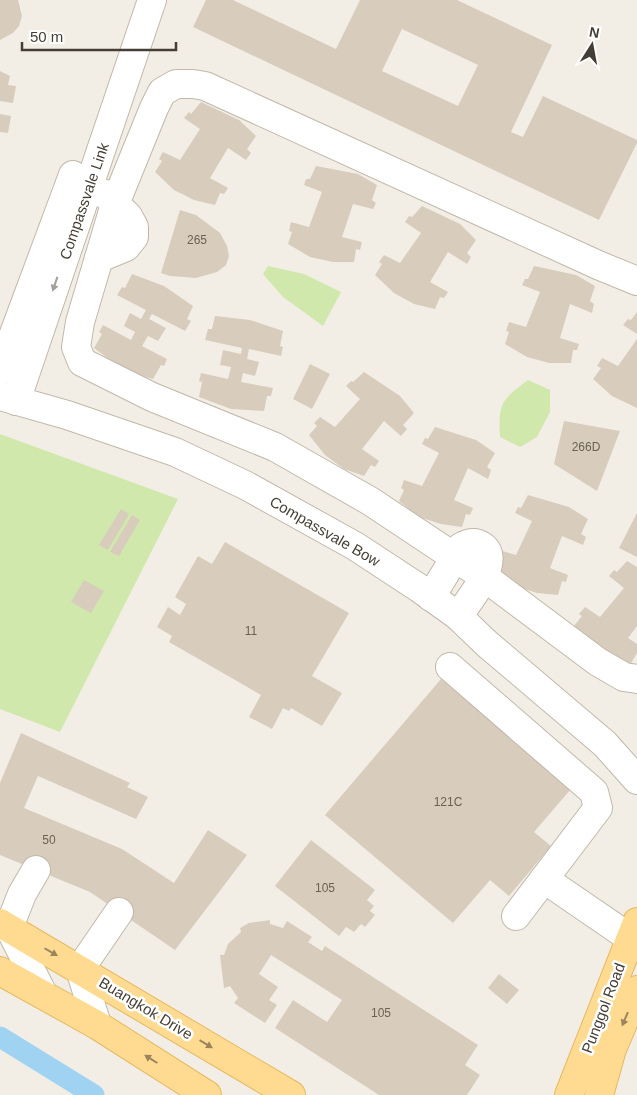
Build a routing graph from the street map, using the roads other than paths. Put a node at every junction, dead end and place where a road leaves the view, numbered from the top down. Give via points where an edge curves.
1 (134, 0) edge
2 (152, 0) edge
3 (79, 187) junction
4 (115, 204) junction
5 (76, 221) junction
6 (637, 281) edge
7 (0, 371) edge
8 (8, 398) edge
9 (454, 557) junction
10 (483, 576) junction
11 (431, 596) junction
12 (458, 616) junction
13 (486, 643) junction
14 (637, 679) edge
15 (605, 744) junction
16 (637, 754) edge
17 (637, 780) edge
18 (36, 870) dead end
19 (544, 879) junction
20 (119, 912) dead end
21 (516, 916) dead end
22 (4, 925) edge
23 (634, 930) edge
24 (80, 969) junction
25 (0, 971) edge
26 (637, 990) edge
27 (43, 994) junction
28 (97, 1025) junction
29 (612, 1049) junction
30 (207, 1095) edge
31 (291, 1095) edge
32 (570, 1095) edge
33 (599, 1095) edge
34 (618, 1095) edge

1 - 3 street, Compassvale Link
2 - 3 street, Compassvale Link
3 - 4 street via 104,194
3 - 5 street, Compassvale Link
4 - 6 street via 162,92 176,84 194,84 214,90
4 - 9 street via 128,216 134,227 134,237 126,247 109,253 80,322 76,347 82,362 152,397 275,447 370,501
5 - 7 street, Compassvale Link
5 -> 8 street, Compassvale Link
8 - 11 street, Compassvale Bow via 67,414 175,452 245,485 355,546
9 - 10 street
9 - 11 street
10 - 12 street
10 - 14 street via 598,662 624,677
11 - 12 street, Compassvale Bow
12 - 13 street, Compassvale Bow
13 - 15 street, Compassvale Bow
13 - 19 street via 455,671 594,792 598,808
15 - 16 street, Compassvale Bow
15 - 17 street, Compassvale Bow
18 - 22 street
19 - 21 street
19 - 23 street
20 - 24 street
22 -> 24 main road, Buangkok Drive
22 - 27 street
23 - 32 main road, Punggol Road
24 - 28 street
24 -> 31 main road, Buangkok Drive
25 - 27 main road
26 -> 29 main road, Punggol Road
27 - 28 main road
30 -> 28 main road
29 - 33 main road, Punggol Road
29 - 34 main road

